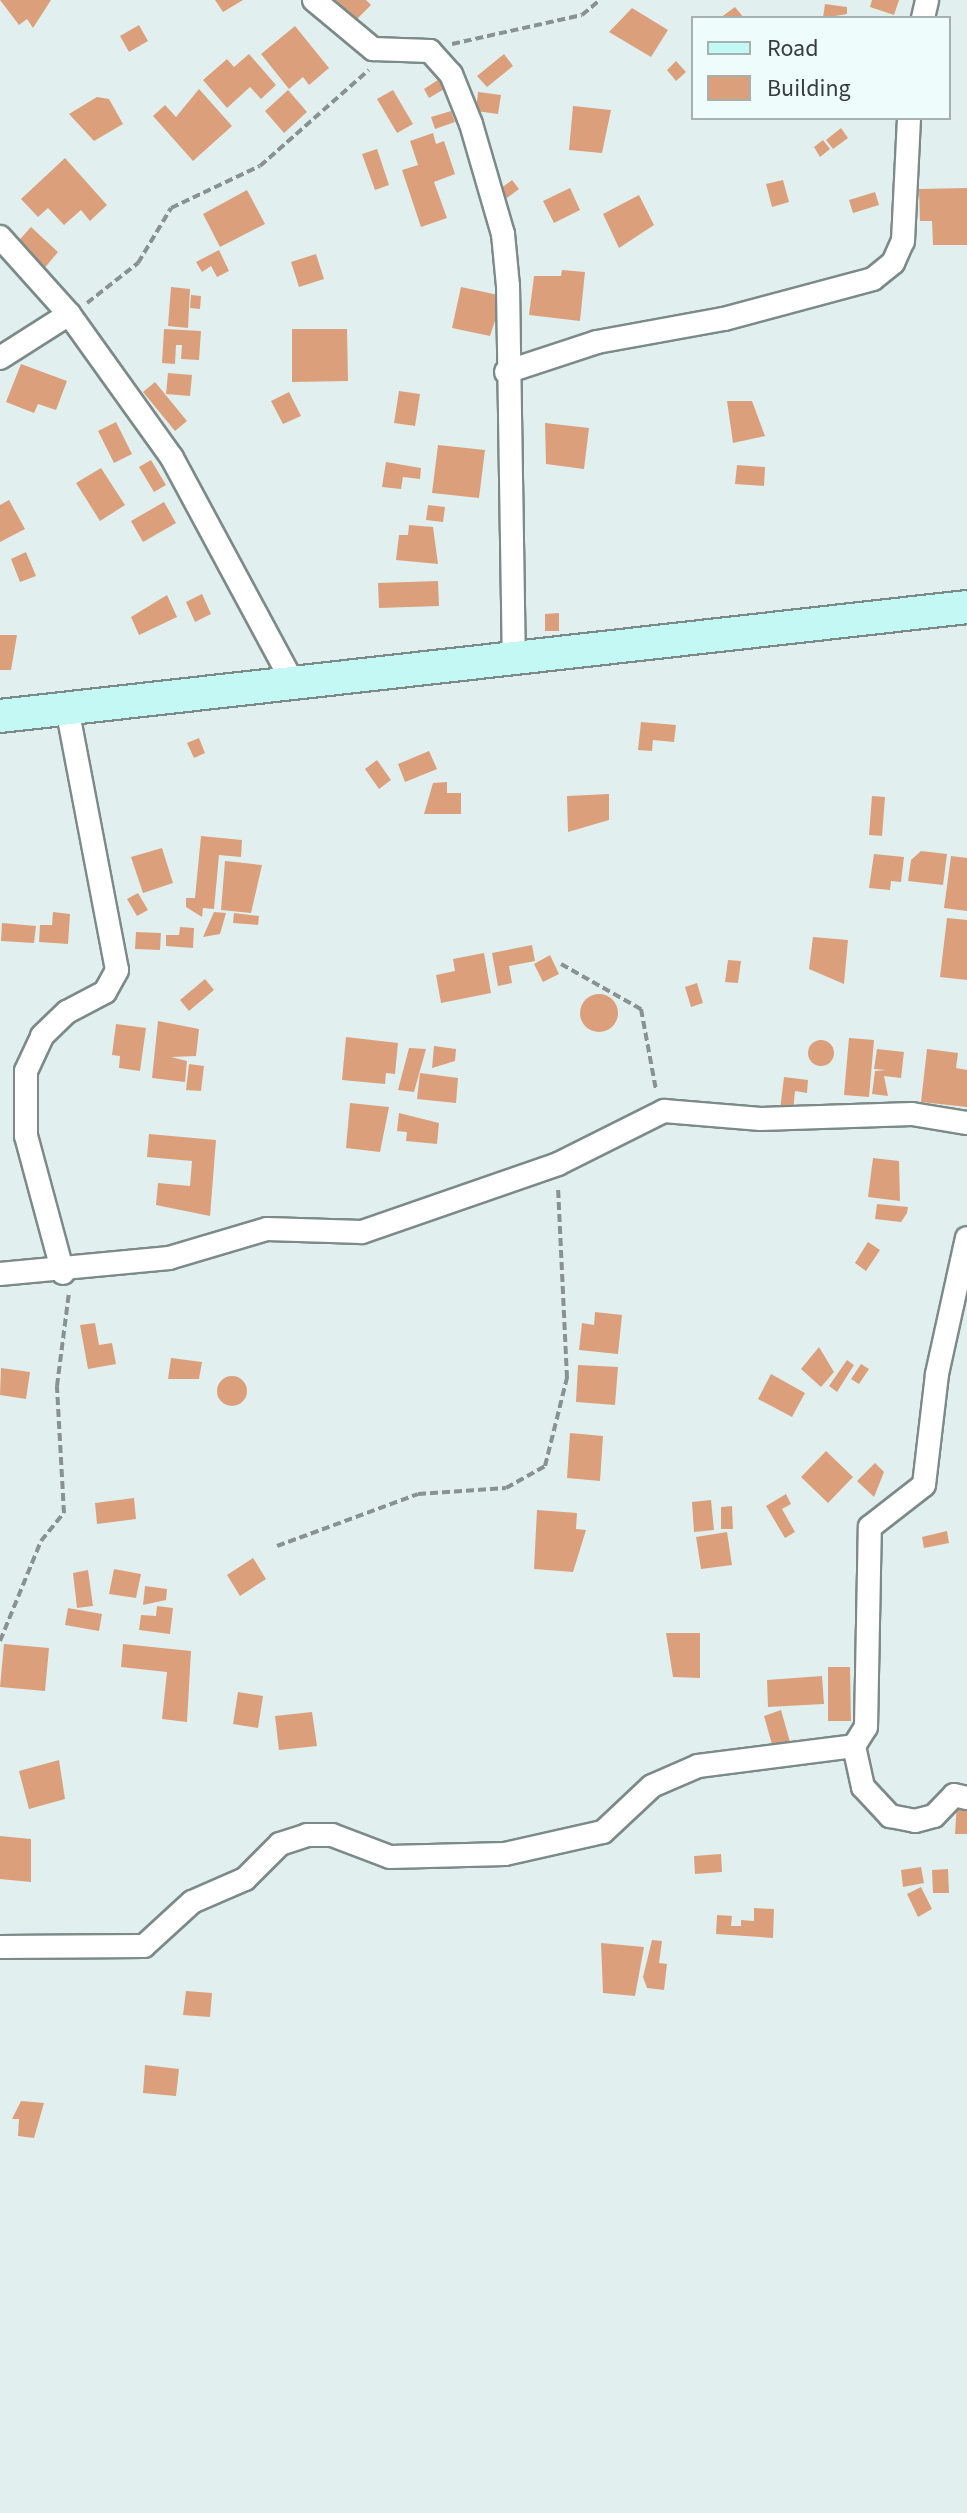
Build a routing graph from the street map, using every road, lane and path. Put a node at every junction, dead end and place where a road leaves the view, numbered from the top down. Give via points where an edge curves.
1 (314, 0) edge
2 (600, 0) edge
3 (388, 50) junction
4 (430, 51) junction
5 (909, 120) edge
6 (0, 237) edge
7 (69, 314) junction
8 (0, 358) edge
9 (506, 372) junction
10 (967, 607) edge
11 (514, 658) junction
12 (295, 686) junction
13 (67, 709) junction
14 (0, 716) edge
15 (561, 964) dead end
16 (664, 1111) junction
17 (967, 1123) edge
18 (558, 1164) junction
19 (967, 1238) edge
20 (71, 1272) junction
21 (0, 1274) edge
22 (277, 1546) dead end
23 (0, 1641) edge
24 (854, 1746) junction
25 (967, 1798) edge
26 (0, 1947) edge

1 - 3 street via 359,40
2 - 4 path via 582,15
3 - 4 street
3 - 7 path via 260,166 171,208 132,270
4 - 9 street via 451,74 471,124 503,234
5 - 9 street via 903,241 893,263 873,279 724,319 597,342
6 - 7 street
7 - 8 street
7 - 12 street via 172,458
9 - 11 street
10 - 11 main road
11 - 12 main road
12 - 13 main road
13 - 14 main road
13 - 20 street via 117,970 105,992 67,1012 42,1036 26,1071 26,1136
15 - 16 path via 641,1009
16 - 17 street via 761,1119 912,1114
16 - 18 street
18 - 20 street via 362,1232 267,1229 169,1258
18 - 22 path via 567,1378 555,1447 545,1466 506,1488 418,1494
19 - 24 street via 937,1374 924,1485 870,1527 866,1727
20 - 21 street
20 - 23 path via 60,1331 64,1513 41,1541
24 - 25 street via 863,1787 890,1816 915,1821 934,1816 954,1795
24 - 26 street via 698,1766 652,1786 603,1832 505,1854 390,1857 332,1835 307,1835 280,1844 245,1879 192,1902 144,1946

